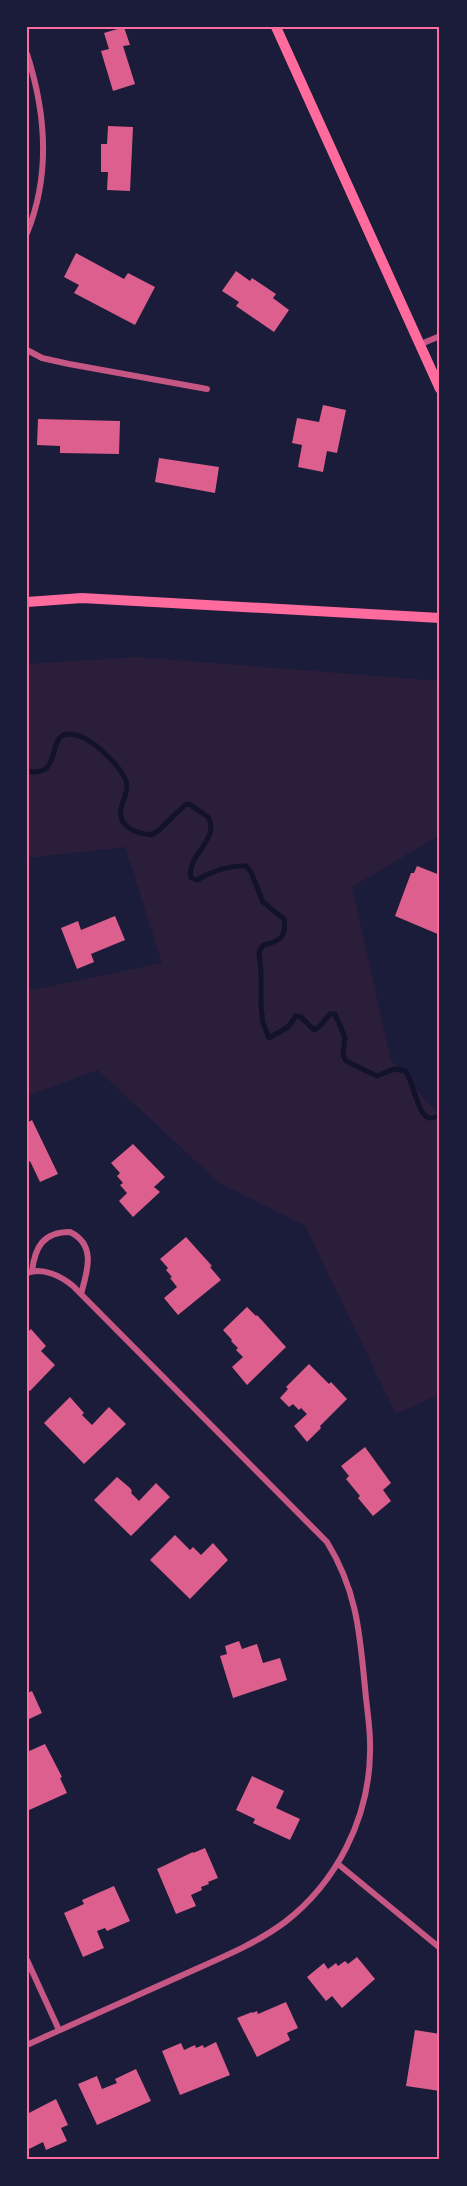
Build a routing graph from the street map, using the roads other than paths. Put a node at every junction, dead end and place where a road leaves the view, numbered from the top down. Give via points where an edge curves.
1 (276, 27) edge
2 (27, 54) edge
3 (27, 233) edge
4 (440, 336) edge
5 (421, 344) junction
6 (27, 350) edge
7 (207, 389) dead end
8 (440, 389) edge
9 (27, 602) edge
10 (440, 618) edge
11 (29, 1272) edge
12 (81, 1294) junction
13 (338, 1864) junction
14 (440, 1948) edge
15 (27, 1960) edge
16 (59, 2030) junction
17 (27, 2045) edge

1 - 5 main road
2 - 3 street via 39,98 44,151 38,201
4 - 5 street
5 - 8 main road
6 - 7 street via 69,364
9 - 10 main road via 82,598
11 - 12 street via 56,1275
11 - 12 street via 39,1246 53,1235 70,1232 88,1252
12 - 13 street via 327,1542 345,1575 358,1618 370,1755 362,1810
13 - 14 street
13 - 16 street via 306,1904 262,1937
15 - 16 street
16 - 17 street

